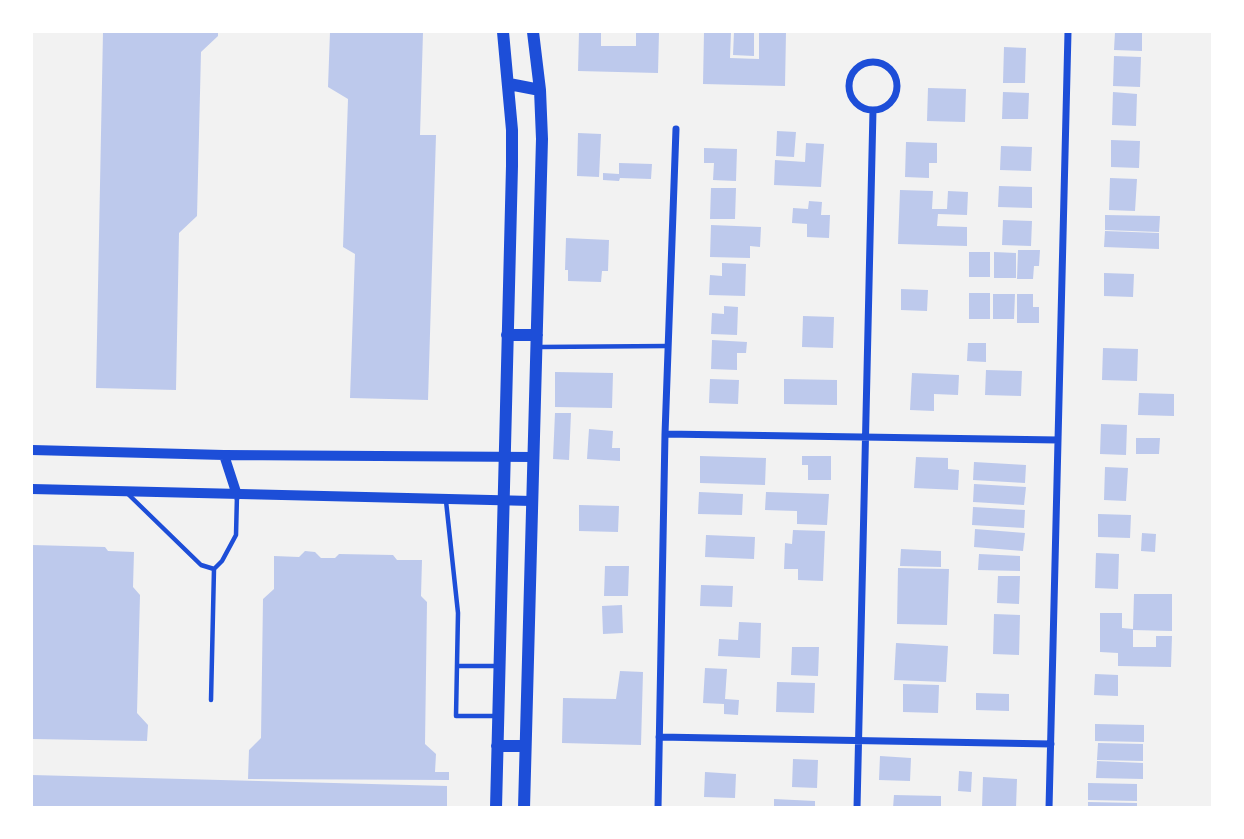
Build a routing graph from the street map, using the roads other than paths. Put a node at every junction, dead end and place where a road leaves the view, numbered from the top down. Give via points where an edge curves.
1 (503, 32) edge
2 (533, 32) edge
3 (1068, 32) edge
4 (509, 85) junction
5 (540, 90) junction
6 (873, 110) junction
7 (676, 129) dead end
8 (507, 335) junction
9 (537, 341) junction
10 (668, 346) junction
11 (665, 434) junction
12 (865, 437) junction
13 (1058, 440) junction
14 (32, 450) edge
15 (224, 455) junction
16 (533, 457) junction
17 (505, 458) junction
18 (32, 489) edge
19 (127, 492) junction
20 (237, 495) junction
21 (446, 500) junction
22 (532, 501) junction
23 (504, 502) junction
24 (214, 569) junction
25 (457, 666) junction
26 (500, 666) junction
27 (211, 700) dead end
28 (498, 716) junction
29 (659, 737) junction
30 (858, 741) junction
31 (1051, 744) junction
32 (498, 747) junction
33 (525, 747) junction
34 (496, 807) edge
35 (524, 807) edge
36 (657, 807) edge
37 (857, 807) edge
38 (1049, 807) edge

1 - 4 main road
2 - 5 main road
3 - 13 street
4 - 5 main road
4 - 8 main road via 512,166
5 - 9 main road
6 - 6 street via 887,105 897,86 887,66 872,62 857,68 849,82 852,98
6 - 12 street
7 - 10 street
8 - 9 main road
8 - 17 main road
9 - 10 lane
9 - 16 main road
10 - 11 street
11 - 12 street
11 - 29 street
12 - 13 street
12 - 30 street
13 - 31 street
14 - 15 street
15 - 17 street
15 - 20 street
16 - 17 street
16 - 22 main road
17 - 23 main road
18 - 19 street
19 - 20 street
19 - 24 lane via 201,565
20 - 21 street
20 - 24 lane via 236,535
21 - 23 street
21 - 25 lane via 458,613
22 - 23 street
22 - 33 main road
23 - 26 main road
24 - 27 lane
25 - 26 lane
25 - 28 lane via 456,716
26 - 28 main road
28 - 32 main road
29 - 30 street
29 - 36 street
30 - 31 street
30 - 37 street
31 - 38 street
32 - 33 main road
32 - 34 main road
33 - 35 main road

